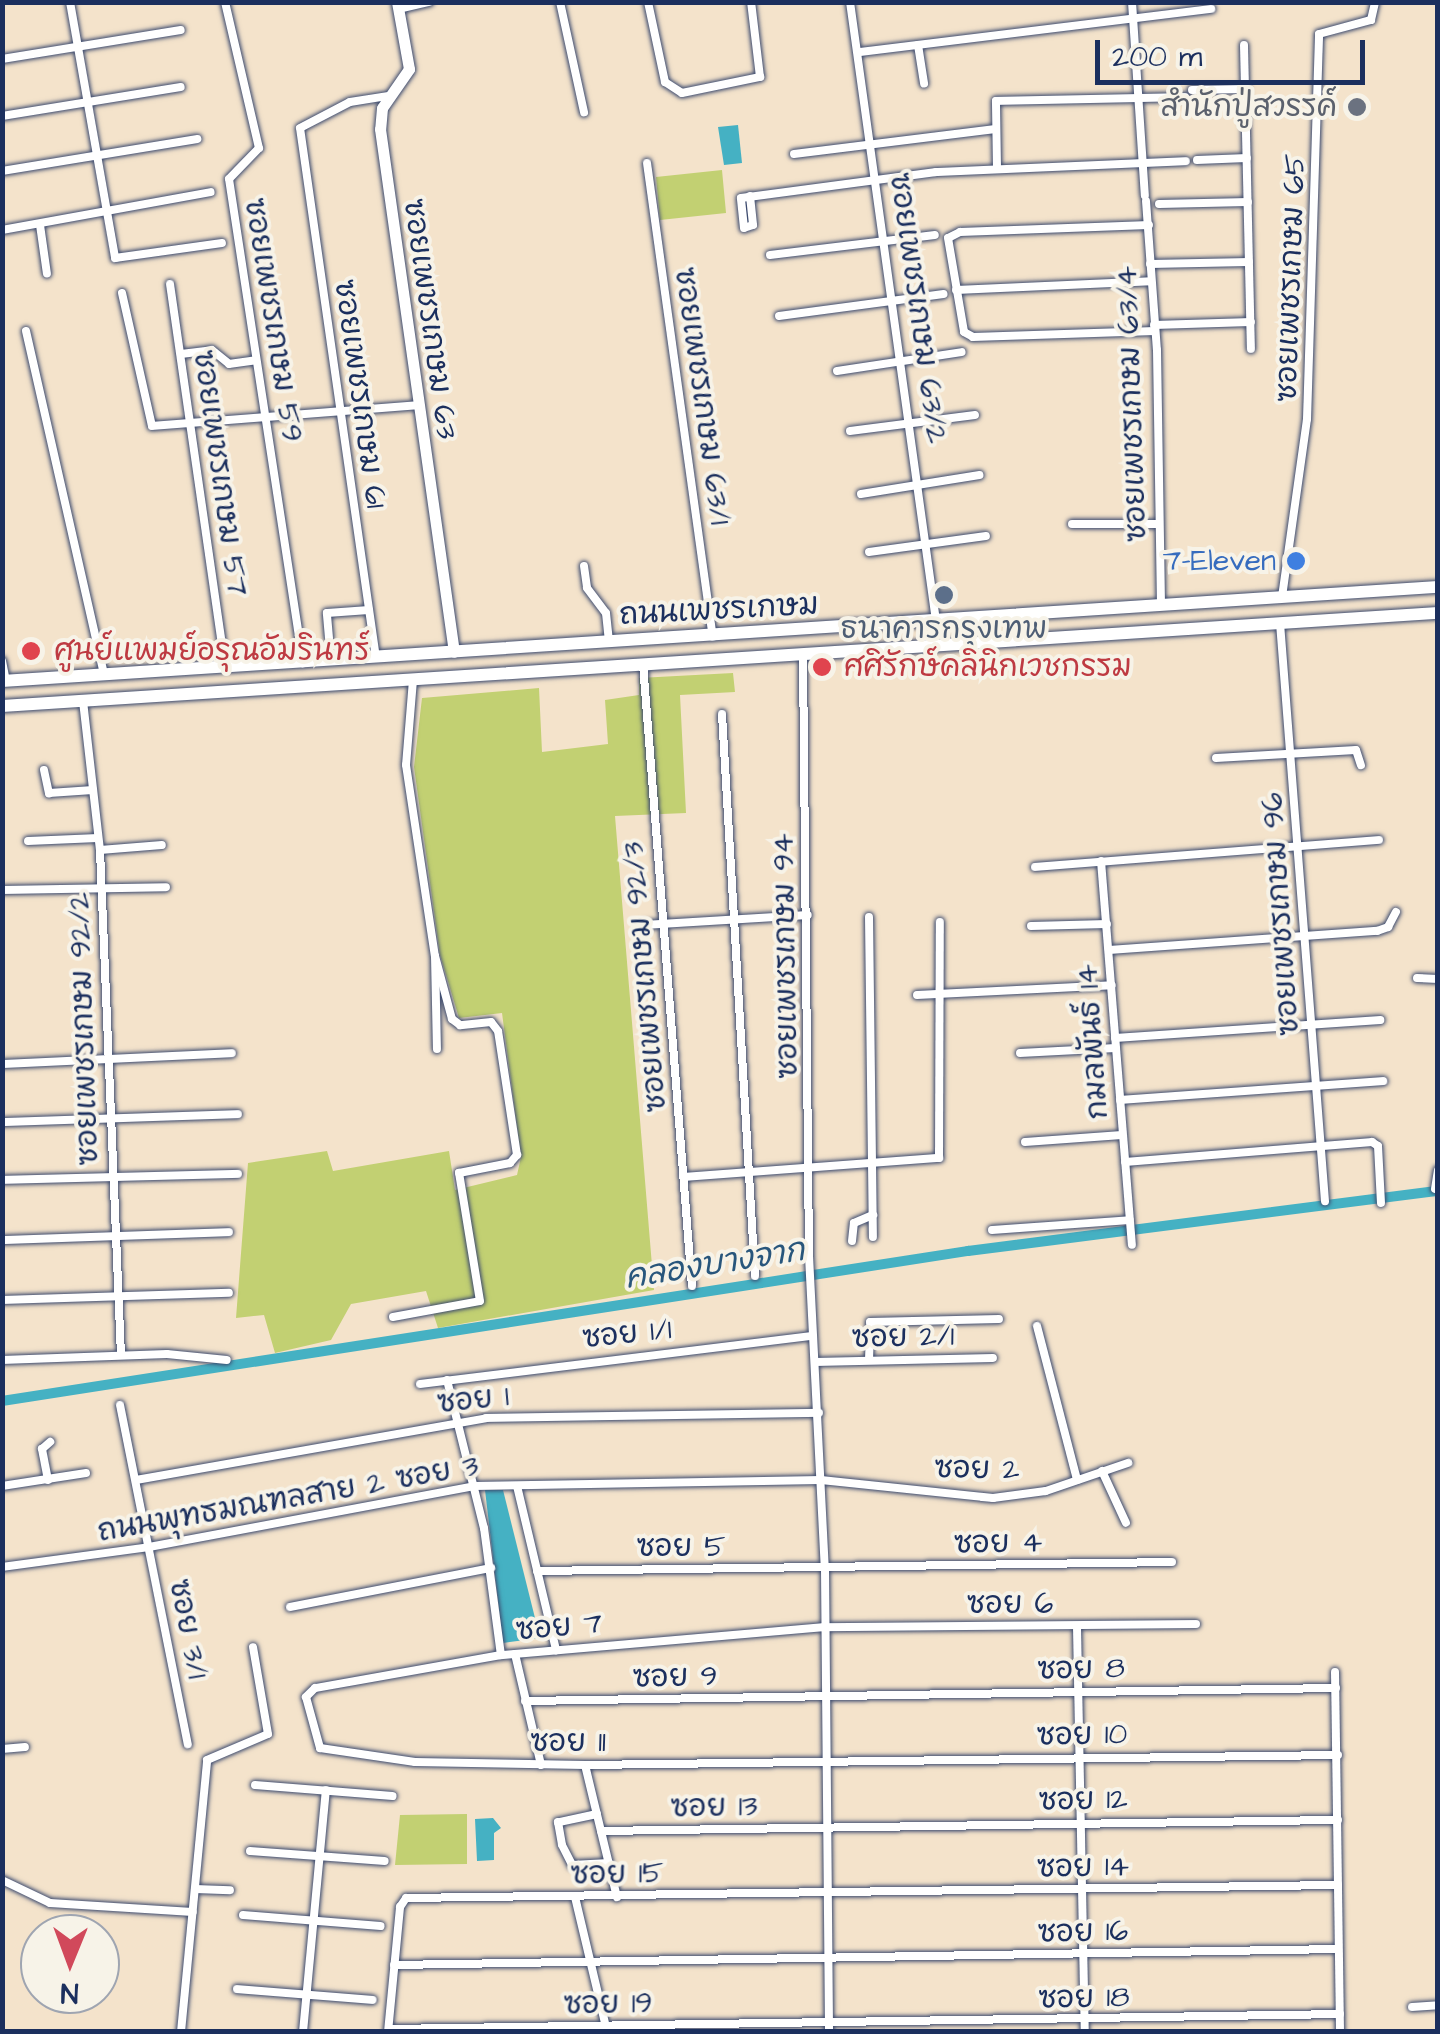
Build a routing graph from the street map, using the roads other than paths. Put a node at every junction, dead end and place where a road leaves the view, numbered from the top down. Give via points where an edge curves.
1 (70, 2) edge
2 (224, 2) edge
3 (429, 2) edge
4 (560, 2) edge
5 (648, 2) edge
6 (751, 2) edge
7 (850, 2) edge
8 (1132, 2) edge
9 (1375, 2) edge
10 (398, 6) edge
11 (1212, 9) dead end
12 (1135, 18) junction
13 (180, 30) dead end
14 (918, 45) junction
15 (1244, 45) dead end
16 (78, 48) junction
17 (860, 52) junction
18 (2, 60) edge
19 (924, 84) dead end
20 (181, 87) dead end
21 (1246, 88) junction
22 (1192, 90) dead end
23 (389, 96) junction
24 (1185, 97) dead end
25 (1140, 98) junction
26 (87, 104) junction
27 (584, 112) dead end
28 (2, 116) edge
29 (995, 129) junction
30 (197, 139) dead end
31 (872, 143) junction
32 (794, 154) dead end
33 (96, 157) junction
34 (1247, 158) junction
35 (1186, 160) dead end
36 (1197, 160) dead end
37 (1143, 162) junction
38 (647, 163) dead end
39 (997, 168) junction
40 (2, 172) edge
41 (878, 177) junction
42 (210, 192) dead end
43 (750, 196) dead end
44 (1248, 202) junction
45 (1159, 204) dead end
46 (107, 215) junction
47 (40, 225) junction
48 (1148, 225) junction
49 (2, 230) edge
50 (935, 235) dead end
51 (886, 240) junction
52 (222, 243) dead end
53 (770, 255) dead end
54 (1249, 262) junction
55 (1150, 264) junction
56 (47, 274) dead end
57 (1151, 281) junction
58 (170, 284) dead end
59 (956, 290) junction
60 (122, 293) dead end
61 (944, 294) dead end
62 (895, 300) junction
63 (779, 316) dead end
64 (1251, 322) junction
65 (1154, 328) junction
66 (26, 331) dead end
67 (1251, 349) dead end
68 (962, 352) dead end
69 (180, 354) junction
70 (256, 360) junction
71 (902, 362) junction
72 (837, 371) dead end
73 (416, 405) junction
74 (341, 411) junction
75 (975, 415) dead end
76 (266, 416) junction
77 (191, 421) junction
78 (912, 423) junction
79 (850, 432) dead end
80 (979, 475) dead end
81 (921, 483) junction
82 (860, 494) dead end
83 (1072, 524) dead end
84 (1159, 524) junction
85 (986, 536) dead end
86 (930, 544) junction
87 (870, 552) dead end
88 (584, 566) dead end
89 (1438, 587) edge
90 (1282, 597) junction
91 (1162, 605) junction
92 (368, 610) junction
93 (1438, 613) edge
94 (936, 621) junction
95 (1280, 623) junction
96 (813, 630) junction
97 (713, 636) junction
98 (329, 638) dead end
99 (608, 641) junction
100 (454, 652) junction
101 (809, 654) junction
102 (376, 658) junction
103 (2, 661) edge
104 (303, 663) junction
105 (643, 664) junction
106 (225, 668) junction
107 (104, 675) junction
108 (413, 680) junction
109 (4, 681) edge
110 (83, 701) junction
111 (2, 706) edge
112 (722, 714) dead end
113 (1292, 753) junction
114 (1216, 758) dead end
115 (1360, 765) dead end
116 (44, 770) dead end
117 (94, 790) junction
118 (98, 838) junction
119 (1379, 840) dead end
120 (28, 841) dead end
121 (162, 845) dead end
122 (1299, 846) junction
123 (100, 850) junction
124 (1101, 861) junction
125 (1035, 866) dead end
126 (166, 887) dead end
127 (2, 890) edge
128 (102, 890) junction
129 (1396, 912) dead end
130 (808, 915) junction
131 (870, 917) dead end
132 (734, 919) junction
133 (940, 922) dead end
134 (662, 924) junction
135 (1107, 924) junction
136 (644, 925) dead end
137 (1031, 926) dead end
138 (1304, 935) junction
139 (1109, 950) junction
140 (435, 956) junction
141 (1417, 978) dead end
142 (1438, 979) edge
143 (1112, 985) junction
144 (917, 995) dead end
145 (940, 995) junction
146 (1380, 1020) dead end
147 (1312, 1025) junction
148 (1116, 1043) junction
149 (437, 1049) dead end
150 (232, 1053) dead end
151 (1020, 1053) dead end
152 (106, 1059) junction
153 (2, 1064) edge
154 (1383, 1082) dead end
155 (1317, 1086) junction
156 (1120, 1100) junction
157 (238, 1114) dead end
158 (109, 1118) junction
159 (2, 1122) edge
160 (1122, 1135) junction
161 (1025, 1142) dead end
162 (1322, 1146) junction
163 (872, 1162) junction
164 (1126, 1162) junction
165 (1438, 1170) edge
166 (812, 1172) junction
167 (752, 1173) junction
168 (238, 1174) dead end
169 (112, 1176) junction
170 (684, 1177) junction
171 (2, 1180) edge
172 (1434, 1189) dead end
173 (1325, 1201) dead end
174 (1381, 1203) dead end
175 (873, 1215) junction
176 (1130, 1220) junction
177 (992, 1230) dead end
178 (229, 1232) dead end
179 (113, 1236) junction
180 (874, 1237) dead end
181 (2, 1240) edge
182 (852, 1242) dead end
183 (1132, 1245) dead end
184 (755, 1276) dead end
185 (692, 1286) dead end
186 (229, 1293) dead end
187 (115, 1295) junction
188 (2, 1300) edge
189 (393, 1317) dead end
190 (999, 1319) dead end
191 (1037, 1326) dead end
192 (812, 1336) junction
193 (121, 1356) junction
194 (993, 1358) dead end
195 (2, 1360) edge
196 (226, 1360) dead end
197 (869, 1360) junction
198 (815, 1362) junction
199 (448, 1380) junction
200 (420, 1384) dead end
201 (120, 1405) dead end
202 (819, 1413) junction
203 (456, 1422) junction
204 (50, 1442) dead end
205 (1128, 1463) dead end
206 (1102, 1472) junction
207 (86, 1474) dead end
208 (48, 1480) junction
209 (136, 1480) junction
210 (821, 1480) junction
211 (1077, 1480) junction
212 (2, 1486) edge
213 (474, 1486) junction
214 (517, 1486) junction
215 (1126, 1523) dead end
216 (149, 1548) junction
217 (1172, 1562) dead end
218 (2, 1567) edge
219 (491, 1568) junction
220 (826, 1569) junction
221 (537, 1571) junction
222 (290, 1606) dead end
223 (1196, 1624) dead end
224 (824, 1627) junction
225 (1077, 1627) junction
226 (253, 1647) dead end
227 (556, 1650) junction
228 (515, 1654) junction
229 (500, 1655) junction
230 (1335, 1672) dead end
231 (1336, 1688) junction
232 (1078, 1692) junction
233 (826, 1698) junction
234 (526, 1701) junction
235 (315, 1741) joint
236 (188, 1744) dead end
237 (25, 1747) dead end
238 (2, 1749) edge
239 (1338, 1755) junction
240 (1081, 1758) junction
241 (826, 1762) junction
242 (585, 1765) junction
243 (542, 1766) junction
244 (254, 1785) dead end
245 (326, 1790) junction
246 (393, 1796) dead end
247 (597, 1814) junction
248 (1338, 1820) junction
249 (1083, 1822) junction
250 (828, 1828) junction
251 (601, 1831) junction
252 (250, 1851) dead end
253 (320, 1857) junction
254 (385, 1861) dead end
255 (609, 1863) junction
256 (2, 1880) edge
257 (1338, 1885) junction
258 (195, 1889) junction
259 (230, 1890) dead end
260 (1082, 1890) junction
261 (829, 1895) junction
262 (617, 1896) junction
263 (576, 1898) junction
264 (193, 1912) junction
265 (243, 1915) dead end
266 (315, 1920) junction
267 (382, 1926) dead end
268 (1338, 1949) junction
269 (1084, 1955) junction
270 (828, 1958) junction
271 (590, 1962) junction
272 (394, 1965) junction
273 (237, 1990) dead end
274 (307, 1996) junction
275 (373, 2000) dead end
276 (1438, 2006) edge
277 (1412, 2007) dead end
278 (1340, 2014) junction
279 (1085, 2026) edge
280 (606, 2027) junction
281 (829, 2028) edge
282 (649, 2029) edge
283 (388, 2030) edge
284 (181, 2032) edge
285 (303, 2032) edge
286 (1340, 2032) edge

1 - 16 street
2 - 70 street, ซอยเพชรเกษม 59 via 259,148 229,179
3 - 10 street
4 - 27 street
5 - 6 street via 664,82 682,92 760,77
7 - 17 street, ซอยเพชรเกษม 63/2
8 - 12 street, ซอยเพชรเกษม 63/4
9 - 90 street, ซอยเพชรเกษม 65 via 1371,20 1319,34 1307,419
10 - 23 street, ซอยเพชรเกษม 63 via 409,69
11 - 12 street
12 - 14 street
12 - 25 street, ซอยเพชรเกษม 63/4
13 - 16 street
14 - 17 street
14 - 19 street
15 - 21 street
16 - 18 street
16 - 26 street
17 - 31 street, ซอยเพชรเกษม 63/2
20 - 26 street
21 - 22 street
21 - 34 street
23 - 73 street, ซอยเพชรเกษม 63 via 380,128
23 - 74 street, ซอยเพชรเกษม 61 via 368,96 304,122
24 - 25 street
25 - 29 street via 996,101
25 - 37 street, ซอยเพชรเกษม 63/4
26 - 28 street
26 - 33 street
29 - 31 street
29 - 39 street
30 - 33 street
31 - 32 street
31 - 41 street, ซอยเพชรเกษม 63/2
33 - 40 street
33 - 46 street
34 - 36 street
34 - 44 street
35 - 37 street
37 - 39 street
37 - 48 street, ซอยเพชรเกษม 63/4
38 - 97 street, ซอยเพชรเกษม 63/1
39 - 41 street
41 - 43 street
41 - 51 street, ซอยเพชรเกษม 63/2
42 - 46 street
44 - 45 street
44 - 54 street
46 - 47 street
46 - 52 street via 117,260
47 - 49 street
47 - 56 street
48 - 55 street, ซอยเพชรเกษม 63/4
48 - 59 street via 955,233 948,238
50 - 51 street
51 - 53 street
51 - 62 street, ซอยเพชรเกษม 63/2
54 - 55 street
54 - 64 street
55 - 57 street, ซอยเพชรเกษม 63/4
57 - 59 street
57 - 65 street, ซอยเพชรเกษม 63/4
58 - 69 street, ซอยเพชรเกษม 57
59 - 65 street via 964,332 973,336
60 - 77 street via 152,426
61 - 62 street
62 - 63 street
62 - 71 street, ซอยเพชรเกษม 63/2
64 - 65 street
64 - 67 street
65 - 84 street, ซอยเพชรเกษม 63/4
66 - 107 street
68 - 71 street
69 - 70 street via 212,350 228,364
69 - 77 street, ซอยเพชรเกษม 57
70 - 76 street, ซอยเพชรเกษม 59
71 - 72 street
71 - 78 street, ซอยเพชรเกษม 63/2
73 - 74 street
73 - 100 street, ซอยเพชรเกษม 63
74 - 76 street
74 - 92 street, ซอยเพชรเกษม 61
75 - 78 street
76 - 77 street
76 - 104 street, ซอยเพชรเกษม 59
77 - 106 street, ซอยเพชรเกษม 57
78 - 79 street
78 - 81 street, ซอยเพชรเกษม 63/2
80 - 81 street
81 - 82 street
81 - 86 street, ซอยเพชรเกษม 63/2
83 - 84 street
84 - 91 street, ซอยเพชรเกษม 63/4
85 - 86 street
86 - 87 street
86 - 94 street, ซอยเพชรเกษม 63/2
88 - 99 street via 587,588 606,613
89 - 90 main road, ถนนเพชรเกษม
90 - 91 main road, ถนนเพชรเกษม
91 - 94 main road, ถนนเพชรเกษม
92 - 98 street via 327,612
92 - 102 street, ซอยเพชรเกษม 61
93 - 95 main road, ถนนเพชรเกษม
94 - 96 main road, ถนนเพชรเกษม
95 - 101 main road, ถนนเพชรเกษม
95 - 113 street, ซอยเพชรเกษม 96
96 - 97 main road, ถนนเพชรเกษม
96 - 101 main road
97 - 99 main road, ถนนเพชรเกษม
99 - 100 main road, ถนนเพชรเกษม
100 - 102 main road, ถนนเพชรเกษม
101 - 105 main road, ถนนเพชรเกษม
101 - 130 street, ซอยเพชรเกษม 94
102 - 104 main road, ถนนเพชรเกษม
103 - 109 street
104 - 106 main road, ถนนเพชรเกษม
105 - 108 main road, ถนนเพชรเกษม
105 - 134 street, ซอยเพชรเกษม 92/3
106 - 107 main road, ถนนเพชรเกษม
107 - 109 main road, ถนนเพชรเกษม
108 - 110 main road, ถนนเพชรเกษม
108 - 140 street via 406,765
110 - 111 main road, ถนนเพชรเกษม
110 - 117 street, ซอยเพชรเกษม 92/2
112 - 132 street
113 - 114 street
113 - 115 street via 1356,750
113 - 122 street, ซอยเพชรเกษม 96
116 - 117 street via 48,793
117 - 118 street, ซอยเพชรเกษม 92/2
118 - 120 street
118 - 123 street, ซอยเพชรเกษม 92/2
119 - 122 street
121 - 123 street
122 - 124 street
122 - 138 street, ซอยเพชรเกษม 96
123 - 128 street, ซอยเพชรเกษม 92/2
124 - 125 street
124 - 135 street, กมลพันธ์ 14
126 - 128 street
127 - 128 street
128 - 152 street, ซอยเพชรเกษม 92/2
129 - 138 street via 1382,930
130 - 132 street
130 - 166 street, ซอยเพชรเกษม 94
131 - 163 street
132 - 134 street
132 - 167 street
133 - 145 street
134 - 136 street
134 - 170 street, ซอยเพชรเกษม 92/3
135 - 137 street
135 - 139 street, กมลพันธ์ 14
138 - 139 street
138 - 147 street, ซอยเพชรเกษม 96
139 - 143 street, กมลพันธ์ 14
140 - 149 street
140 - 189 street via 452,1019 460,1025 491,1022 498,1031 517,1155 510,1164 459,1172 480,1301
141 - 142 street
143 - 145 street
143 - 148 street, กมลพันธ์ 14
144 - 145 street
145 - 163 street via 939,1158
146 - 147 street
147 - 148 street
147 - 155 street, ซอยเพชรเกษม 96
148 - 151 street
148 - 156 street, กมลพันธ์ 14
150 - 152 street
152 - 153 street
152 - 158 street, ซอยเพชรเกษม 92/2
154 - 155 street
155 - 156 street
155 - 162 street, ซอยเพชรเกษม 96
156 - 160 street, กมลพันธ์ 14
157 - 158 street
158 - 159 street
158 - 169 street, ซอยเพชรเกษม 92/2
160 - 161 street
160 - 164 street, กมลพันธ์ 14
162 - 164 street
162 - 173 street, ซอยเพชรเกษม 96
162 - 174 street via 1376,1144
163 - 166 street
163 - 175 street
164 - 176 street, กมลพันธ์ 14
165 - 172 street
166 - 167 street
166 - 192 street, ซอยเพชรเกษม 94
167 - 170 street
167 - 184 street
168 - 169 street
169 - 171 street
169 - 179 street, ซอยเพชรเกษม 92/2
170 - 185 street, ซอยเพชรเกษม 92/3
175 - 180 street
175 - 182 street via 854,1223
176 - 177 street
176 - 183 street, กมลพันธ์ 14
178 - 179 street
179 - 181 street
179 - 187 street, ซอยเพชรเกษม 92/2
186 - 187 street
187 - 188 street
187 - 193 street, ซอยเพชรเกษม 92/2
190 - 197 street via 870,1322
191 - 211 street
192 - 198 street, ซอยเพชรเกษม 94
192 - 199 street, ซอย 1/1
193 - 195 street
193 - 196 street
194 - 197 street, ซอย 2/1
197 - 198 street, ซอย 2/1
198 - 202 street, ซอยเพชรเกษม 94
199 - 200 street, ซอย 1/1
199 - 203 street
201 - 209 street, ซอย 3/1
202 - 203 street, ซอย 1
202 - 210 street, ซอยเพชรเกษม 94
203 - 209 street, ซอย 1
203 - 213 street
204 - 208 street via 42,1449
205 - 206 street, ซอย 2
206 - 211 street, ซอย 2
206 - 215 street
207 - 208 street
208 - 212 street
209 - 216 street, ซอย 3/1
210 - 211 street, ซอย 2 via 993,1498
210 - 214 street, ถนนพุทธมณฑลสาย 2 ซอย 3
210 - 220 street, ซอยเพชรเกษม 94
213 - 214 street, ถนนพุทธมณฑลสาย 2 ซอย 3
213 - 216 street, ถนนพุทธมณฑลสาย 2 ซอย 3
213 - 219 street
214 - 221 street
216 - 218 street, ถนนพุทธมณฑลสาย 2 ซอย 3
216 - 236 street, ซอย 3/1
217 - 220 street, ซอย 4
219 - 222 street
219 - 229 street
220 - 221 street, ซอย 5
220 - 224 street, ซอยเพชรเกษม 94
221 - 227 street
223 - 225 street, ซอย 6
224 - 225 street, ซอย 6
224 - 227 street, ซอย 7
224 - 233 street, ซอยเพชรเกษม 94
225 - 232 street
226 - 258 street via 268,1734 207,1760
227 - 228 street, ซอย 7
228 - 229 street, ซอย 7
228 - 234 street
229 - 235 street, ซอย 7 via 315,1688 306,1697
230 - 231 street
231 - 232 street, ซอย 8
231 - 239 street
232 - 233 street, ซอย 8
232 - 240 street
233 - 234 street, ซอย 9
233 - 241 street, ซอยเพชรเกษม 94
234 - 243 street
235 - 243 street, ซอย 11 via 324,1749 398,1760
237 - 238 street
239 - 240 street, ซอย 10
239 - 248 street
240 - 241 street, ซอย 10
240 - 249 street
241 - 242 street, ซอย 11
241 - 250 street, ซอยเพชรเกษม 94
242 - 243 street, ซอย 11
242 - 247 street
244 - 245 street
245 - 246 street
245 - 253 street
247 - 251 street
247 - 255 street via 558,1822 562,1845 572,1865
248 - 249 street, ซอย 12
248 - 257 street
249 - 250 street, ซอย 12
249 - 260 street
250 - 251 street, ซอย 13
250 - 261 street, ซอยเพชรเกษม 94
251 - 255 street
252 - 253 street
253 - 254 street
253 - 266 street
255 - 262 street
256 - 264 street via 50,1903
257 - 260 street, ซอย 14
257 - 268 street
258 - 259 street
258 - 264 street
260 - 261 street, ซอย 14
260 - 269 street
261 - 262 street, ซอย 15
261 - 270 street, ซอยเพชรเกษม 94
262 - 263 street, ซอย 15
263 - 271 street
263 - 272 street, ซอย 15 via 406,1898
264 - 284 street
265 - 266 street
266 - 267 street
266 - 274 street
268 - 269 street, ซอย 16
268 - 278 street
269 - 270 street, ซอย 16
269 - 279 street
270 - 271 street, ซอย 16
270 - 281 street, ซอยเพชรเกษม 94
271 - 272 street, ซอย 16
271 - 280 street
272 - 283 street
273 - 274 street
274 - 275 street
274 - 285 street
276 - 277 street
278 - 279 street, ซอย 18
278 - 286 street
279 - 281 street, ซอย 18
280 - 282 street, ซอย 19
280 - 283 street, ซอย 19
281 - 282 street, ซอย 19

